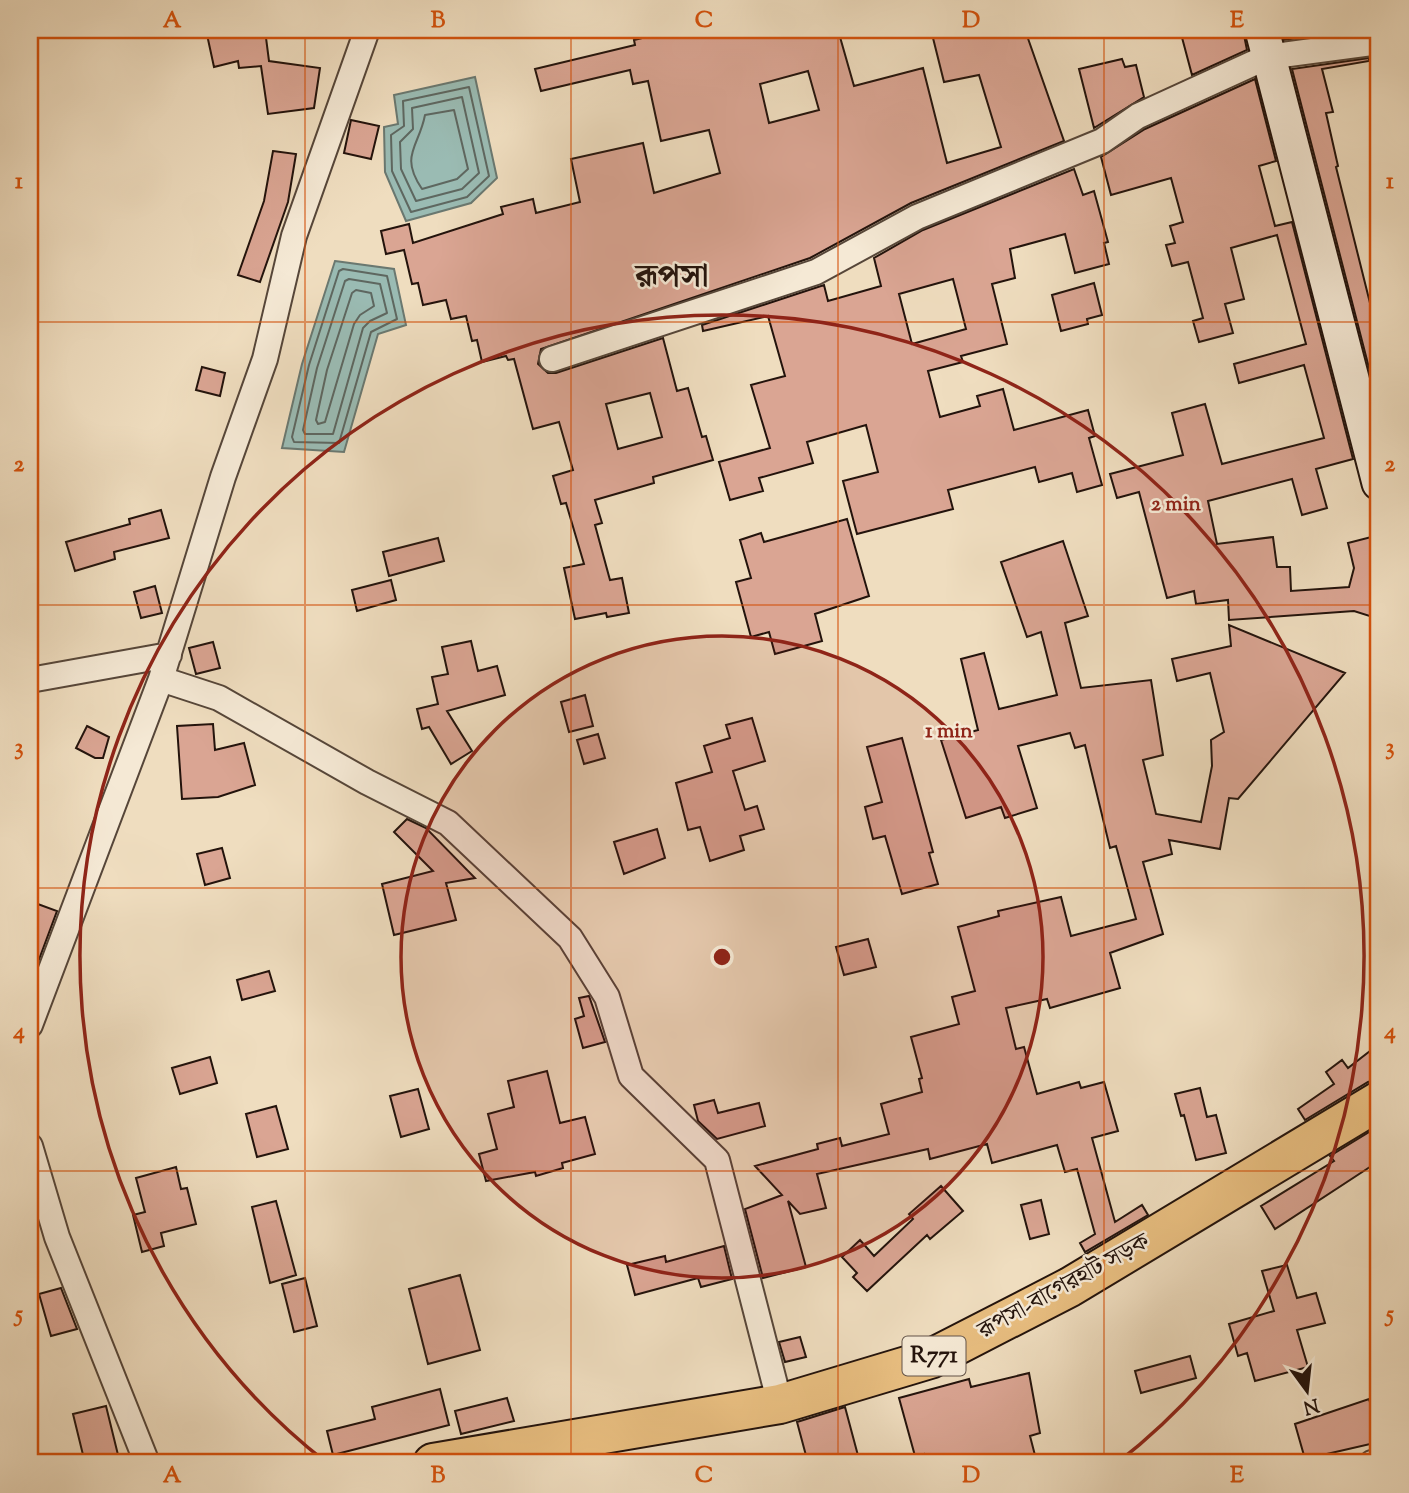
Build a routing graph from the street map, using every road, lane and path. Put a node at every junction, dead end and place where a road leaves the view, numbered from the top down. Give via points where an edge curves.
1 (367, 30) edge
2 (1379, 42) edge
3 (1265, 43) edge
4 (552, 359) dead end
5 (1379, 483) edge
6 (169, 655) junction
7 (30, 680) edge
8 (161, 680) junction
9 (30, 1025) edge
10 (1379, 1101) edge
11 (30, 1146) edge
12 (780, 1404) junction
13 (1379, 1461) edge
14 (147, 1463) edge
15 (433, 1463) edge
16 (1372, 1463) edge

1 - 6 street via 294,236 265,359 223,477
2 - 3 street
3 - 4 street via 1102,141 917,217 816,272
3 - 5 main road
6 - 7 street
6 - 8 street
8 - 9 street
8 - 12 street via 219,698 448,823 570,938 607,997 631,1076 717,1160
10 - 12 main road, রূপসা-বাগেরহাট সড়ক / R771 via 1070,1287 930,1359
11 - 14 street via 57,1237
12 - 15 main road, রূপসা-বাগেরহাট সড়ক / R771
13 - 16 street

